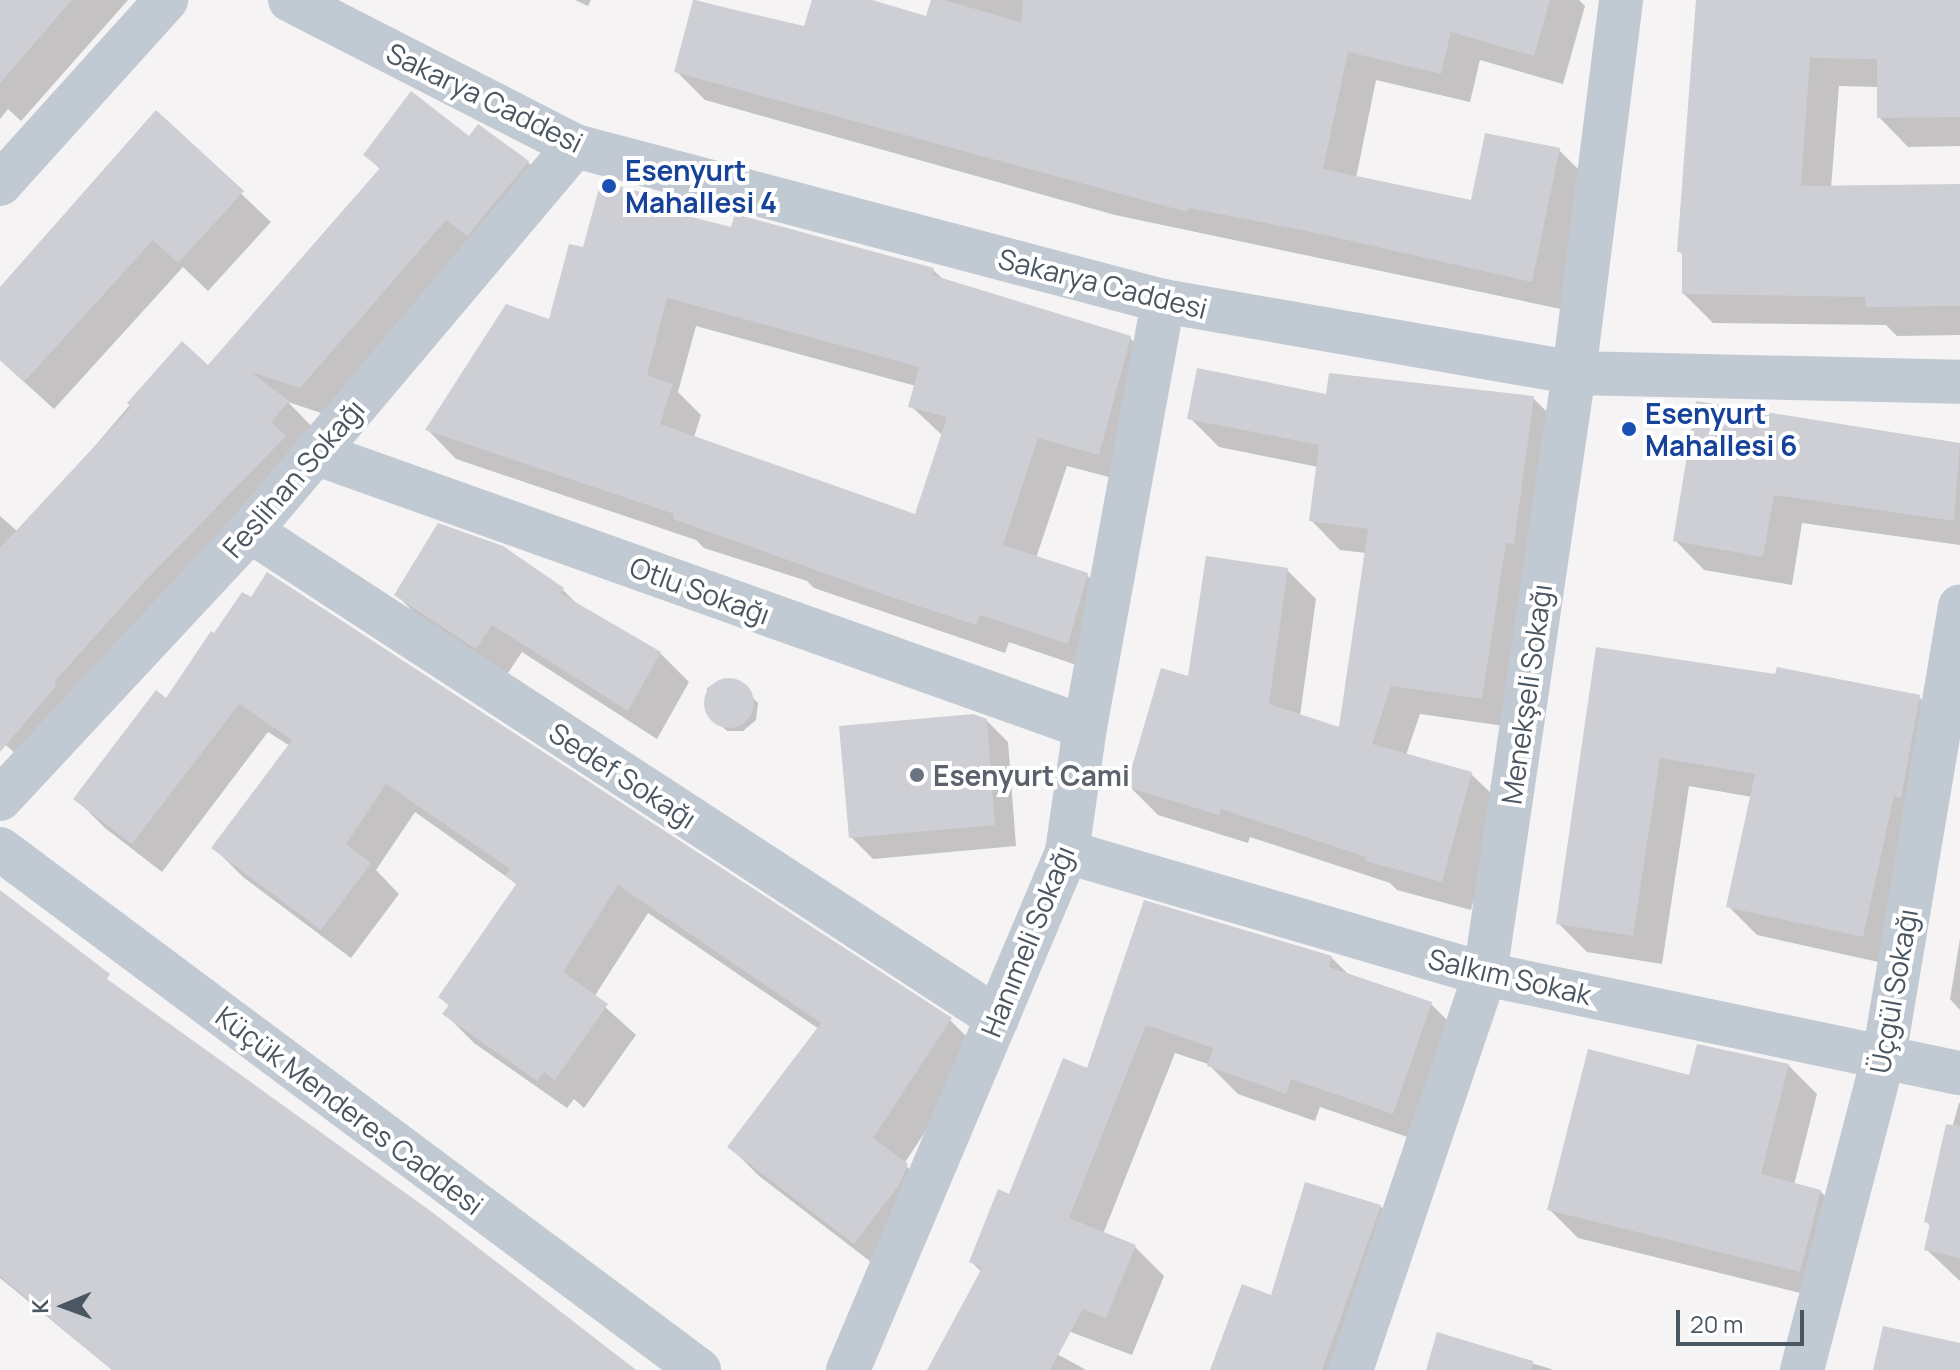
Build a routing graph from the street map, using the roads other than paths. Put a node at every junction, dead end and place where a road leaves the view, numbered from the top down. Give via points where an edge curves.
1 (166, 0) edge
2 (290, 0) edge
3 (1621, 0) edge
4 (575, 146) junction
5 (0, 184) edge
6 (1163, 301) junction
7 (1574, 373) junction
8 (1960, 382) edge
9 (315, 453) junction
10 (250, 531) junction
11 (1960, 606) edge
12 (1085, 727) junction
13 (0, 799) edge
14 (0, 849) edge
15 (1067, 852) junction
16 (1485, 974) junction
17 (997, 1018) junction
18 (1884, 1056) junction
19 (1960, 1073) edge
20 (699, 1370) edge
21 (848, 1370) edge
22 (1351, 1370) edge
23 (1802, 1370) edge

1 - 5 street
2 - 4 street, Sakarya Caddesi
3 - 7 street, Menekşeli Sokağı
4 - 6 street, Sakarya Caddesi
4 - 9 street, Feslihan Sokağı
6 - 7 street, Sakarya Caddesi
6 - 12 street, Hanımeli Sokağı
7 - 8 street, Sakarya Caddesi
7 - 16 street, Menekşeli Sokağı
9 - 10 street, Feslihan Sokağı
9 - 12 street, Otlu Sokağı
10 - 13 street, Feslihan Sokağı
10 - 17 street, Sedef Sokağı
11 - 18 street, Üçgül Sokağı
12 - 15 street, Hanımeli Sokağı
14 - 20 street, Küçük Menderes Caddesi
15 - 16 street, Salkım Sokak
15 - 17 street, Hanımeli Sokağı
16 - 18 street, Salkım Sokak
16 - 22 street, Menekşeli Sokağı
17 - 21 street, Hanımeli Sokağı
18 - 19 street, Salkım Sokak
18 - 23 street, Üçgül Sokağı

